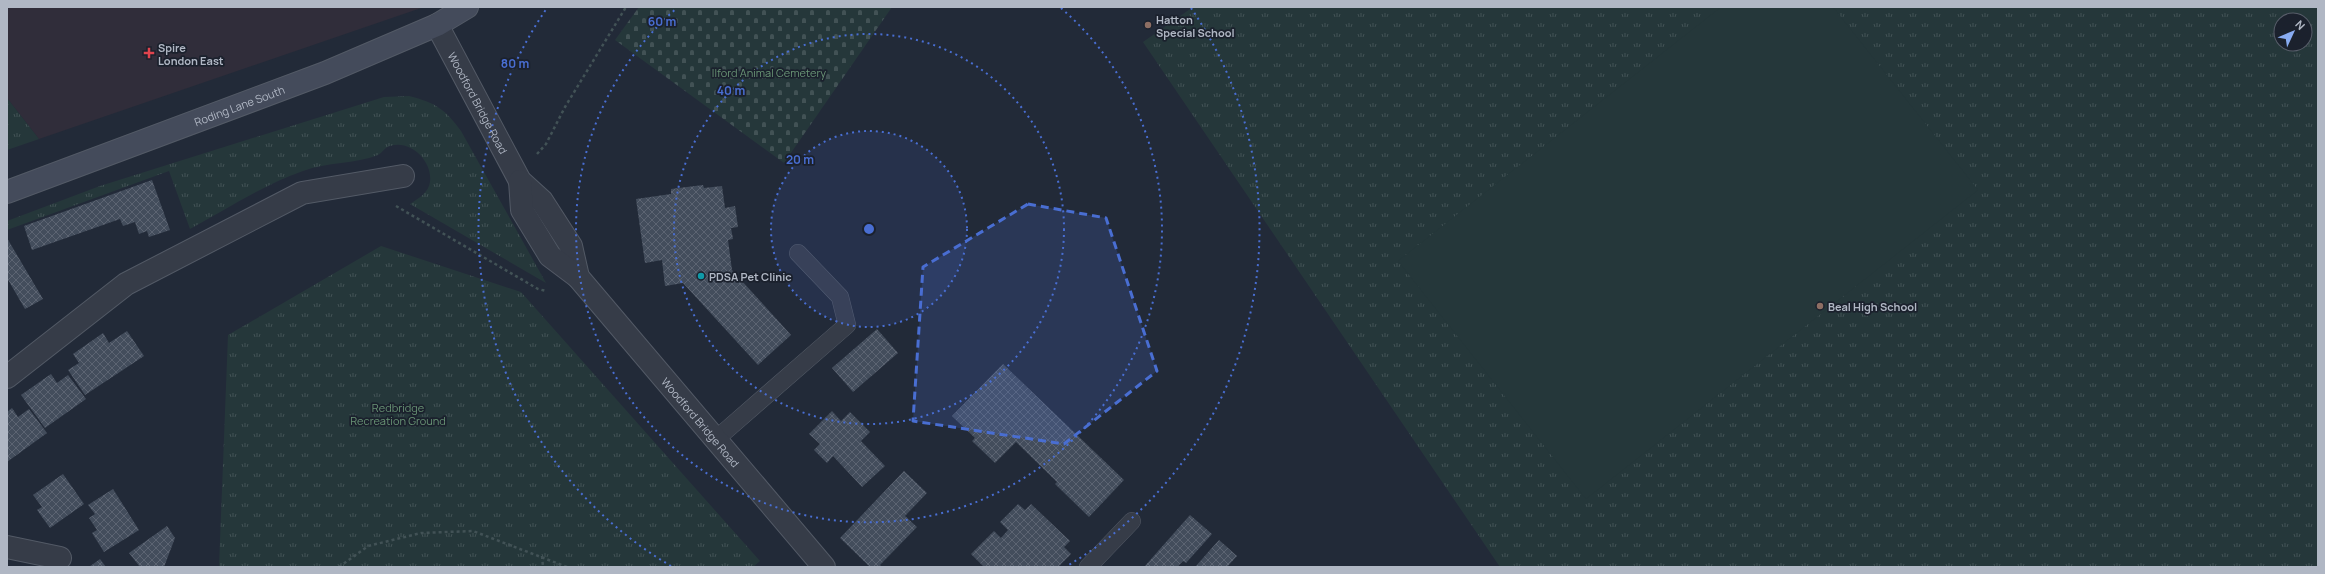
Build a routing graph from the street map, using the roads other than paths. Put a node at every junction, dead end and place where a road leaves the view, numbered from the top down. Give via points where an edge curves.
1 (467, 7) edge
2 (437, 25) junction
3 (403, 176) dead end
4 (517, 176) junction
5 (7, 192) edge
6 (522, 210) junction
7 (571, 246) junction
8 (798, 253) dead end
9 (578, 277) junction
10 (7, 377) edge
11 (715, 440) junction
12 (1132, 521) dead end
13 (7, 547) edge
14 (60, 558) dead end
15 (819, 565) edge
16 (1088, 567) edge

1 - 2 street, Roding Lane South
2 - 4 street, Woodford Bridge Road
2 - 5 street, Roding Lane South via 325,74
3 - 10 street via 302,193 126,284
4 - 6 street, Woodford Bridge Road
4 - 7 street, Woodford Bridge Road via 542,201
6 - 7 lane
6 - 9 street, Woodford Bridge Road via 550,256
7 - 9 street, Woodford Bridge Road
8 - 11 lane via 840,297 847,325
9 - 11 street, Woodford Bridge Road
11 - 15 street, Woodford Bridge Road
12 - 16 lane
13 - 14 street

